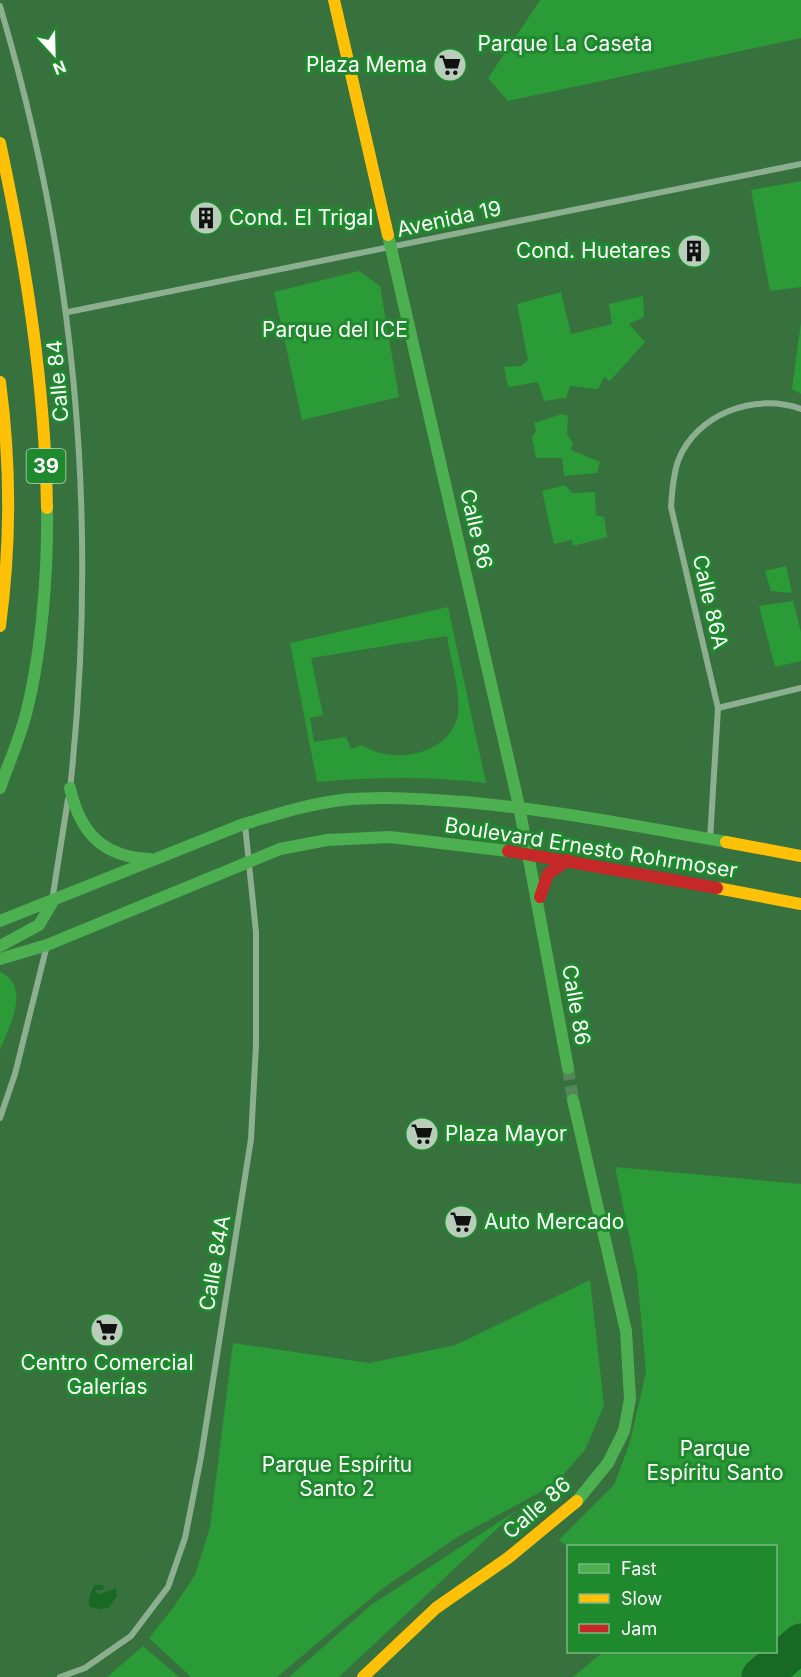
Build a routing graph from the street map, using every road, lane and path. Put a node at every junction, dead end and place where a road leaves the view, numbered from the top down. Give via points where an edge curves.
1 (334, 0) edge
2 (0, 6) edge
3 (0, 143) edge
4 (801, 164) edge
5 (392, 248) junction
6 (68, 312) junction
7 (0, 382) edge
8 (801, 409) edge
9 (3, 590) edge
10 (0, 626) edge
11 (801, 688) edge
12 (718, 708) junction
13 (0, 788) edge
14 (70, 788) junction
15 (519, 806) junction
16 (245, 824) junction
17 (710, 840) junction
18 (527, 853) junction
19 (801, 856) edge
20 (158, 859) junction
21 (248, 860) junction
22 (568, 860) junction
23 (52, 903) junction
24 (801, 904) edge
25 (539, 907) junction
26 (0, 921) edge
27 (47, 945) junction
28 (0, 946) edge
29 (0, 959) edge
30 (568, 1068) tunnel mouth
31 (573, 1100) tunnel mouth
32 (0, 1118) edge
33 (60, 1677) edge
34 (363, 1677) edge

1 - 5 main road, Calle 86
2 - 6 street, Calle 84 via 37,142
3 - 13 main road, 39 via 33,314 45,418 48,542 27,710
4 - 5 street, Avenida 19
5 - 6 street, Avenida 19
5 - 15 main road, Calle 86
6 - 14 street, Calle 84 via 80,444 84,576
7 - 9 main road, 39 via 6,423 10,537
8 - 12 street, Calle 86A via 775,402 744,405 715,418 694,436 679,460 672,485 671,507
9 - 10 main road, 39
11 - 12 street
12 - 17 street, Calle 86A
14 - 20 main road via 80,822 98,843 121,856
14 - 23 street, Calle 84
15 - 16 main road, Boulevard Ernesto Rohrmoser via 393,797 328,803
15 - 17 main road, Boulevard Ernesto Rohrmoser
15 - 18 main road, Calle 86
16 - 20 main road, Boulevard Ernesto Rohrmoser
16 - 21 street, Calle 84A
17 - 19 main road, Boulevard Ernesto Rohrmoser
18 - 21 main road, Boulevard Ernesto Rohrmoser via 390,837 327,840
18 - 22 main road, Boulevard Ernesto Rohrmoser
18 - 25 main road, Calle 86
20 - 23 main road, Boulevard Ernesto Rohrmoser
21 - 27 main road, Boulevard Ernesto Rohrmoser
21 - 33 street, Calle 84A via 257,981 251,1139 207,1424 185,1538 168,1587 131,1636 85,1668
22 - 24 main road, Boulevard Ernesto Rohrmoser
22 - 25 main road via 546,873
23 - 26 main road, Boulevard Ernesto Rohrmoser
23 - 28 main road via 42,924
25 - 30 main road, Calle 86
27 - 29 main road, Boulevard Ernesto Rohrmoser
27 - 32 street
31 - 34 main road, Calle 86 via 626,1331 630,1399 624,1431 608,1462 571,1509 436,1608

